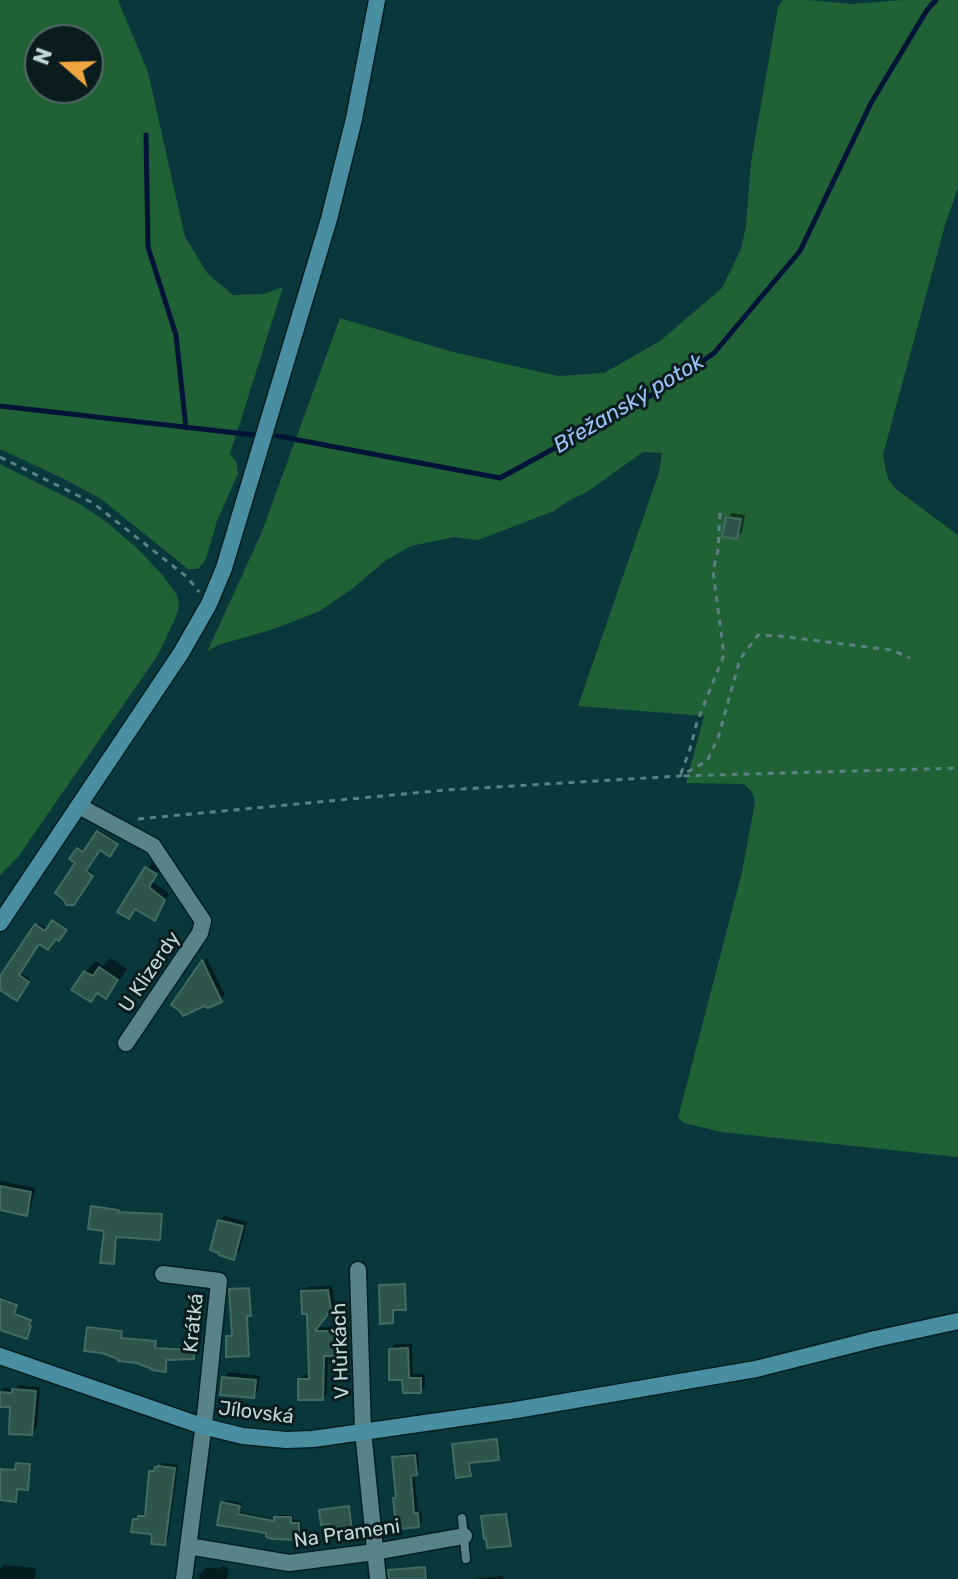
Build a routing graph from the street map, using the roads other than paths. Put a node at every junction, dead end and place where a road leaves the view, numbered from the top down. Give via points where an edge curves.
1 (377, 0) edge
2 (79, 806) junction
3 (0, 923) edge
4 (126, 1043) dead end
5 (358, 1270) dead end
6 (163, 1274) dead end
7 (958, 1321) edge
8 (0, 1356) edge
9 (202, 1426) junction
10 (363, 1431) junction
11 (462, 1518) dead end
12 (464, 1536) junction
13 (188, 1546) junction
14 (375, 1552) junction
15 (466, 1559) dead end
16 (184, 1579) edge
17 (378, 1579) edge

1 - 2 main road via 329,219 224,568 181,653
2 - 3 main road
2 - 4 street, U Klizerdy via 153,846 203,921
5 - 10 street, V Hůrkách
6 - 9 street, Krátká via 219,1281
7 - 10 main road, Jílovská via 756,1369
8 - 9 main road, Jílovská
9 - 10 main road, Jílovská via 286,1440
9 - 13 street
10 - 14 street, V Hůrkách
11 - 12 lane
12 - 14 street, Na Prameni
12 - 15 lane
13 - 14 street, Na Prameni via 289,1563
13 - 16 street
14 - 17 street, V Hůrkách

